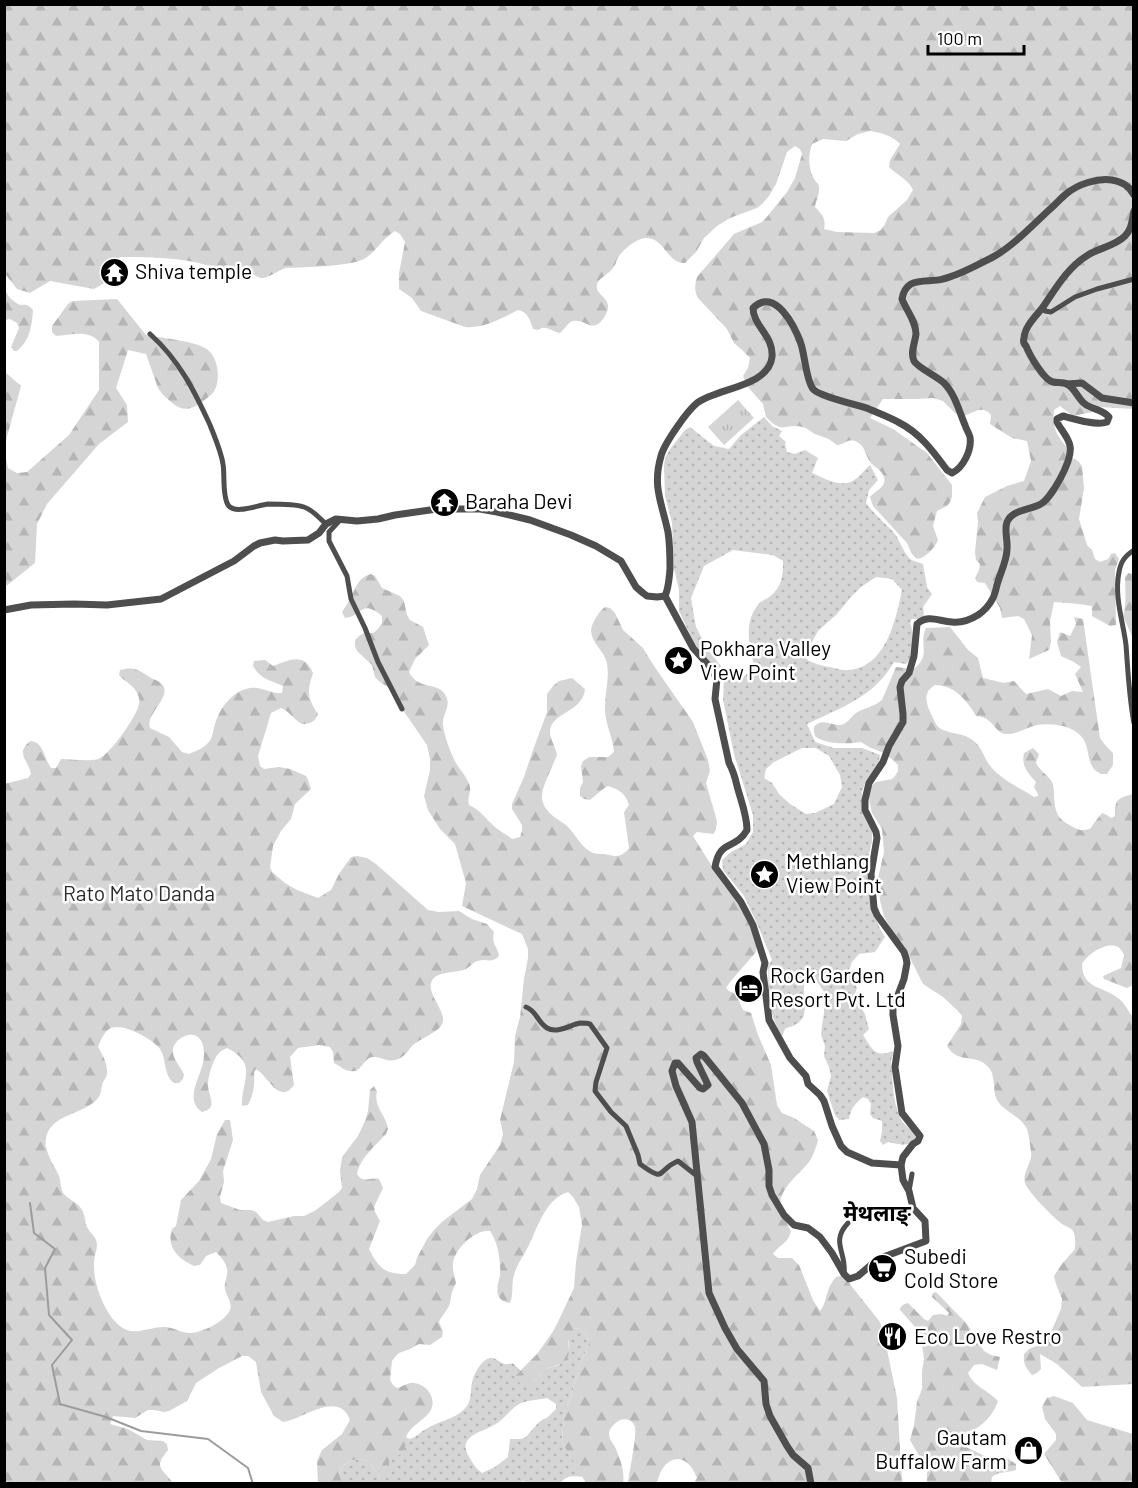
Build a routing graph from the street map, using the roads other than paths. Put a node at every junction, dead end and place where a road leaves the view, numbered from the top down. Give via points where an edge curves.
1 (1134, 195) edge
2 (1134, 211) edge
3 (1134, 279) edge
4 (1043, 306) junction
5 (150, 334) dead end
6 (1067, 384) junction
7 (1134, 403) edge
8 (341, 519) junction
9 (326, 524) junction
10 (1134, 550) edge
11 (665, 596) junction
12 (4, 610) edge
13 (402, 709) dead end
14 (1134, 723) edge
15 (526, 1007) dead end
16 (901, 1165) junction
17 (912, 1174) dead end
18 (697, 1176) junction
19 (909, 1191) junction
20 (848, 1223) dead end
21 (844, 1274) junction
22 (810, 1484) edge

1 - 11 street via 1126,185 1109,180 1075,187 996,255 953,276 916,283 906,289 902,299 915,329 914,361 944,383 970,436 966,457 957,471 947,470 922,438 899,422 814,390 793,326 776,303 759,302 753,308 753,316 771,344 769,366 763,375 696,404 661,453 656,481 670,552
2 - 4 street via 1126,235 1077,262
3 - 4 street via 1075,297 1051,312
4 - 6 street via 1029,324 1024,344 1041,374 1052,382
5 - 9 street via 173,358 202,407 224,464 229,506 297,506 307,508
6 - 7 street via 1082,383 1102,398
6 - 16 street via 1086,405 1107,415 1107,422 1063,416 1057,419 1071,448 1068,461 1048,499 1011,515 1008,520 1008,551 995,593 985,608 967,620 928,618 917,624 914,656 900,687 903,722 866,793 865,810 877,838 871,874 874,908 904,952 907,963 893,1008 898,1046 895,1067 902,1113 920,1136
8 - 9 street
8 - 11 street via 378,519 437,508 523,518 596,546 621,561 636,587 647,596
8 - 13 street via 329,532 329,541 347,576 351,599 378,662
9 - 12 street via 308,540 260,543 234,561 161,598
10 - 14 street via 1123,558 1118,574
11 - 16 street via 693,648 717,679 716,699 747,830 741,839 722,848 715,867 753,925 765,963 769,1020 790,1058 822,1098 841,1146 872,1164
15 - 18 street via 555,1030 590,1024 607,1048 595,1091 626,1126 640,1164 657,1175 678,1161
16 - 19 street
17 - 19 street
18 - 21 street via 692,1122 672,1071 678,1063 700,1088 706,1088 696,1059 701,1054 742,1103 764,1144 769,1186 784,1215 794,1225 808,1228 820,1237
18 - 22 street via 710,1293 724,1329 764,1382 770,1416 794,1455 808,1468
19 - 21 street via 914,1208 924,1221 926,1241 878,1259 858,1276 849,1279
20 - 21 street via 841,1230 839,1248

